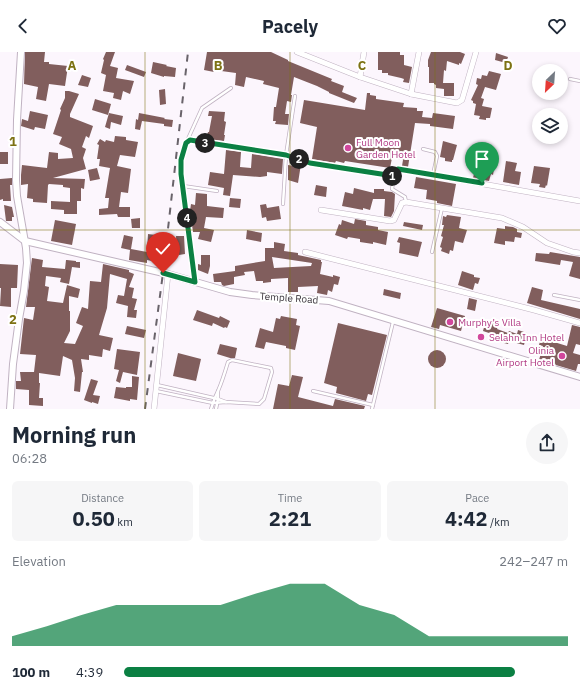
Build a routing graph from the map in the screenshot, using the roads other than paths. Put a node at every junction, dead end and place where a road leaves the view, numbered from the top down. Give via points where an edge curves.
1 (21, 52) edge
2 (364, 52) edge
3 (419, 52) edge
4 (476, 52) edge
5 (301, 53) edge
6 (360, 77) junction
7 (570, 79) dead end
8 (580, 81) edge
9 (231, 88) dead end
10 (410, 94) junction
11 (296, 96) dead end
12 (186, 143) junction
13 (423, 148) dead end
14 (286, 155) junction
15 (433, 175) junction
16 (394, 176) junction
17 (183, 186) junction
18 (217, 191) dead end
19 (580, 201) edge
20 (406, 202) junction
21 (283, 204) dead end
22 (442, 208) junction
23 (322, 210) dead end
24 (0, 222) edge
25 (25, 241) junction
26 (305, 252) dead end
27 (432, 252) dead end
28 (580, 254) edge
29 (168, 274) junction
30 (195, 282) junction
31 (554, 295) dead end
32 (580, 300) edge
33 (394, 321) junction
34 (580, 323) edge
35 (580, 377) edge
36 (156, 388) junction
37 (218, 390) junction
38 (313, 390) dead end
39 (214, 398) junction
40 (218, 399) junction
41 (226, 402) junction
42 (213, 403) junction
43 (217, 403) junction
44 (373, 407) edge
45 (10, 409) edge
46 (154, 409) edge
47 (211, 409) edge
48 (216, 409) edge

1 - 25 street via 16,180
2 - 6 street
3 - 10 street
4 - 10 street via 462,100 457,104
5 - 6 street
6 - 10 street
7 - 8 lane
9 - 12 lane via 202,108
11 - 14 lane
12 - 14 street via 190,140
12 - 17 street via 181,160
13 - 15 lane via 437,156
14 - 16 street via 310,163
14 - 21 lane
15 - 16 street via 398,169
15 - 19 street
16 - 20 lane via 392,189 406,197
17 - 18 lane
17 - 30 street
20 - 22 street
20 - 23 street via 402,203 394,220 390,221
22 - 27 lane
22 - 28 street via 502,218 547,242
24 - 25 street, Temple Road
25 - 29 street, Temple Road
25 - 45 street via 26,273 13,364
26 - 34 street
29 - 30 street, Temple Road
29 - 36 street
30 - 33 street, Temple Road via 230,292 329,301
31 - 32 lane
33 - 35 street, Temple Road
33 - 44 lane
36 - 39 lane
36 - 42 lane
36 - 46 street
37 - 39 lane
37 - 40 lane
37 - 41 lane via 228,362 232,360 271,368 264,399 259,404
38 - 44 lane
39 - 40 lane
39 - 42 lane
40 - 41 lane
40 - 43 lane
41 - 43 lane
42 - 43 lane
42 - 47 lane
43 - 48 lane

